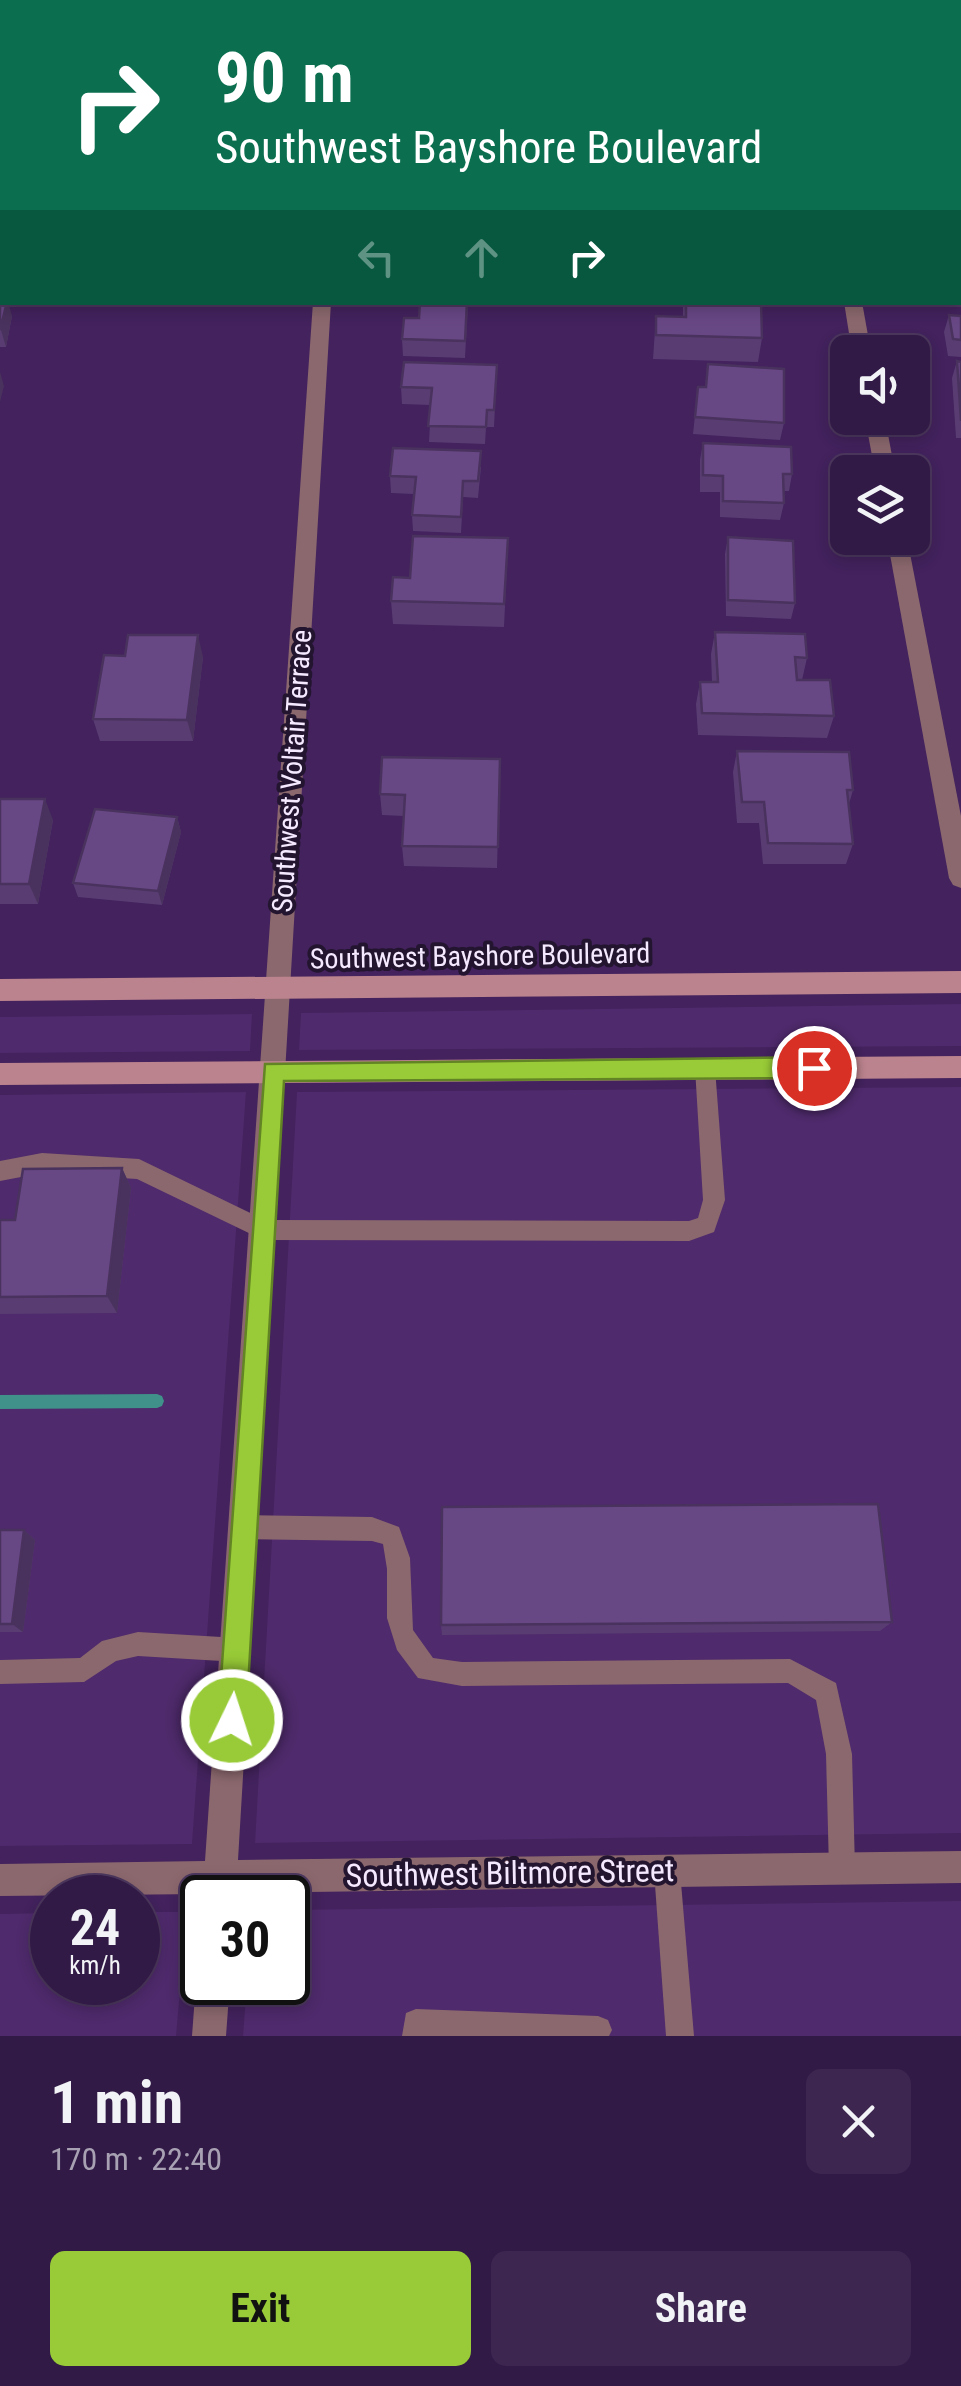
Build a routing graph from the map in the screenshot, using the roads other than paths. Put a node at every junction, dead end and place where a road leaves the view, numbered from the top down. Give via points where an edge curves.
1 (322, 305) edge
2 (854, 305) edge
3 (859, 335) edge
4 (900, 555) edge
5 (961, 878) edge
6 (961, 982) edge
7 (279, 988) junction
8 (0, 990) edge
9 (961, 1067) edge
10 (704, 1068) junction
11 (273, 1071) junction
12 (0, 1074) edge
13 (0, 1171) edge
14 (264, 1230) junction
15 (245, 1527) junction
16 (238, 1650) junction
17 (0, 1672) edge
18 (961, 1867) edge
19 (842, 1868) junction
20 (667, 1871) junction
21 (221, 1875) edge
22 (0, 1880) edge
23 (310, 1884) edge
24 (180, 1886) edge
25 (211, 2005) edge
26 (598, 2030) dead end
27 (209, 2036) edge
28 (416, 2036) edge
29 (680, 2036) edge

1 - 7 street, Southwest Voltair Terrace
2 - 3 street
4 - 5 street
6 - 7 main road, Southwest Bayshore Boulevard
7 - 8 main road, Southwest Bayshore Boulevard
7 - 11 street, Southwest Voltair Terrace
9 - 10 main road
10 - 11 main road
10 - 14 lane via 714,1200 706,1225 689,1232
11 - 12 main road
11 - 14 street, Southwest Voltair Terrace
13 - 14 lane via 42,1163 139,1168
14 - 15 street, Southwest Voltair Terrace
15 - 16 street, Southwest Voltair Terrace
15 - 19 lane via 392,1535 401,1629 428,1670 790,1671 828,1692 839,1754
16 - 17 lane via 138,1644 112,1650 84,1670
16 - 21 street, Southwest Voltair Terrace
18 - 19 street, Southwest Biltmore Street
19 - 20 street, Southwest Biltmore Street
20 - 23 street, Southwest Biltmore Street
20 - 29 lane
22 - 24 street, Southwest Biltmore Street
25 - 27 street
26 - 28 lane via 416,2024

